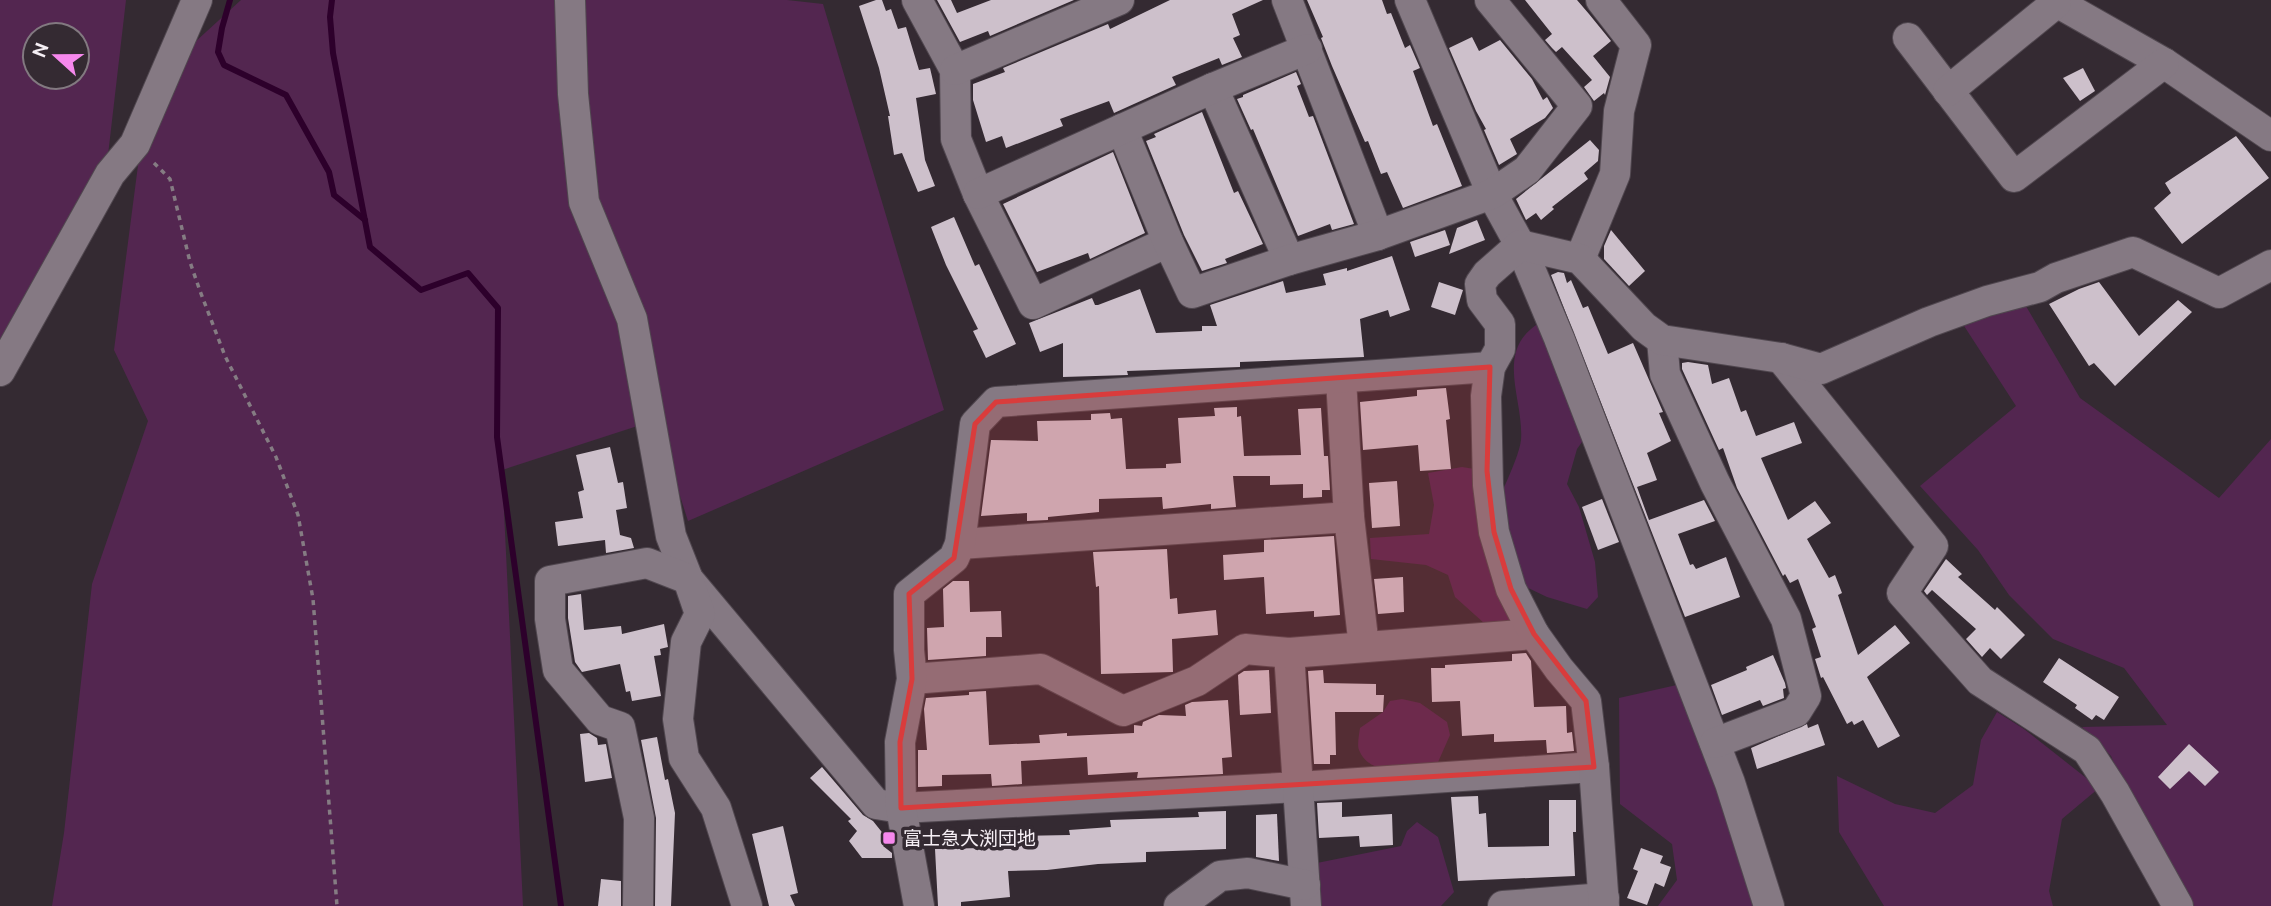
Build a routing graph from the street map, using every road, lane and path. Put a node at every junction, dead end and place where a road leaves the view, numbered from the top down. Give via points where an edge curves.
1 (197, 0) edge
2 (569, 0) edge
3 (917, 0) edge
4 (1119, 0) edge
5 (1287, 0) edge
6 (1410, 0) edge
7 (1490, 0) edge
8 (1601, 0) edge
9 (2055, 1) edge
10 (1908, 38) dead end
11 (1307, 49) junction
12 (2164, 63) junction
13 (955, 70) junction
14 (1213, 88) junction
15 (1948, 91) junction
16 (1122, 129) junction
17 (2271, 136) edge
18 (135, 144) junction
19 (978, 194) junction
20 (1492, 194) junction
21 (1378, 235) junction
22 (1168, 243) junction
23 (1520, 245) junction
24 (1580, 259) junction
25 (1289, 260) junction
26 (2271, 265) edge
27 (1662, 340) junction
28 (1782, 358) junction
29 (1490, 367) junction
30 (0, 371) edge
31 (1341, 379) junction
32 (1349, 517) junction
33 (960, 544) junction
34 (688, 579) junction
35 (1534, 634) junction
36 (1364, 648) junction
37 (1289, 653) junction
38 (912, 679) junction
39 (1715, 743) junction
40 (1594, 767) junction
41 (1299, 787) junction
42 (901, 808) junction
43 (1306, 895) edge
44 (1604, 902) edge
45 (1182, 905) edge
46 (337, 906) edge
47 (638, 906) edge
48 (747, 906) edge
49 (919, 906) edge
50 (1503, 906) edge
51 (1769, 906) edge
52 (2178, 906) edge

1 - 18 street
2 - 34 street via 584,202 632,320 671,536
3 - 13 street
4 - 13 street
5 - 11 street
6 - 20 street
7 - 20 street via 1577,106 1527,170
8 - 24 street via 1636,45 1619,111 1615,174
9 - 12 street
9 - 15 street
10 - 15 street
11 - 14 street
11 - 21 street
12 - 15 street via 2014,177
12 - 17 street
13 - 19 street via 956,139
14 - 16 street
14 - 25 street
16 - 19 street
16 - 22 street
18 - 30 street via 110,174
18 - 46 path via 170,179 200,291 298,515 313,599
19 - 22 street via 1033,304
20 - 21 street
20 - 23 street
21 - 25 street
22 - 25 street via 1192,293
23 - 24 street
23 - 29 street via 1480,284 1482,300 1500,324 1500,349
23 - 39 street
24 - 27 street
26 - 28 street via 2219,293 2133,252 1929,322 1821,369
27 - 28 street
27 - 39 street via 1665,374 1786,620 1806,696 1797,712
28 - 52 street via 1933,546 1902,593 1980,681 2087,750
29 - 31 street
29 - 35 street via 1487,471 1494,532 1511,589
31 - 32 street
31 - 33 street via 996,402 975,424
32 - 33 street
32 - 36 street
33 - 38 street via 954,558 909,594
34 - 42 street via 876,804
34 - 47 street via 647,563 550,581 558,670 600,720 620,727 639,818
34 - 48 street via 700,614 686,642 678,719 684,758 716,807
35 - 36 street
35 - 40 street via 1586,701
36 - 37 street
37 - 38 street via 1245,649 1197,681 1123,711 1041,669
37 - 41 street
38 - 42 street via 900,742
39 - 51 street
40 - 41 street
40 - 44 street
41 - 42 street
41 - 43 street
42 - 49 street
43 - 45 street via 1248,873 1220,876
44 - 50 street

